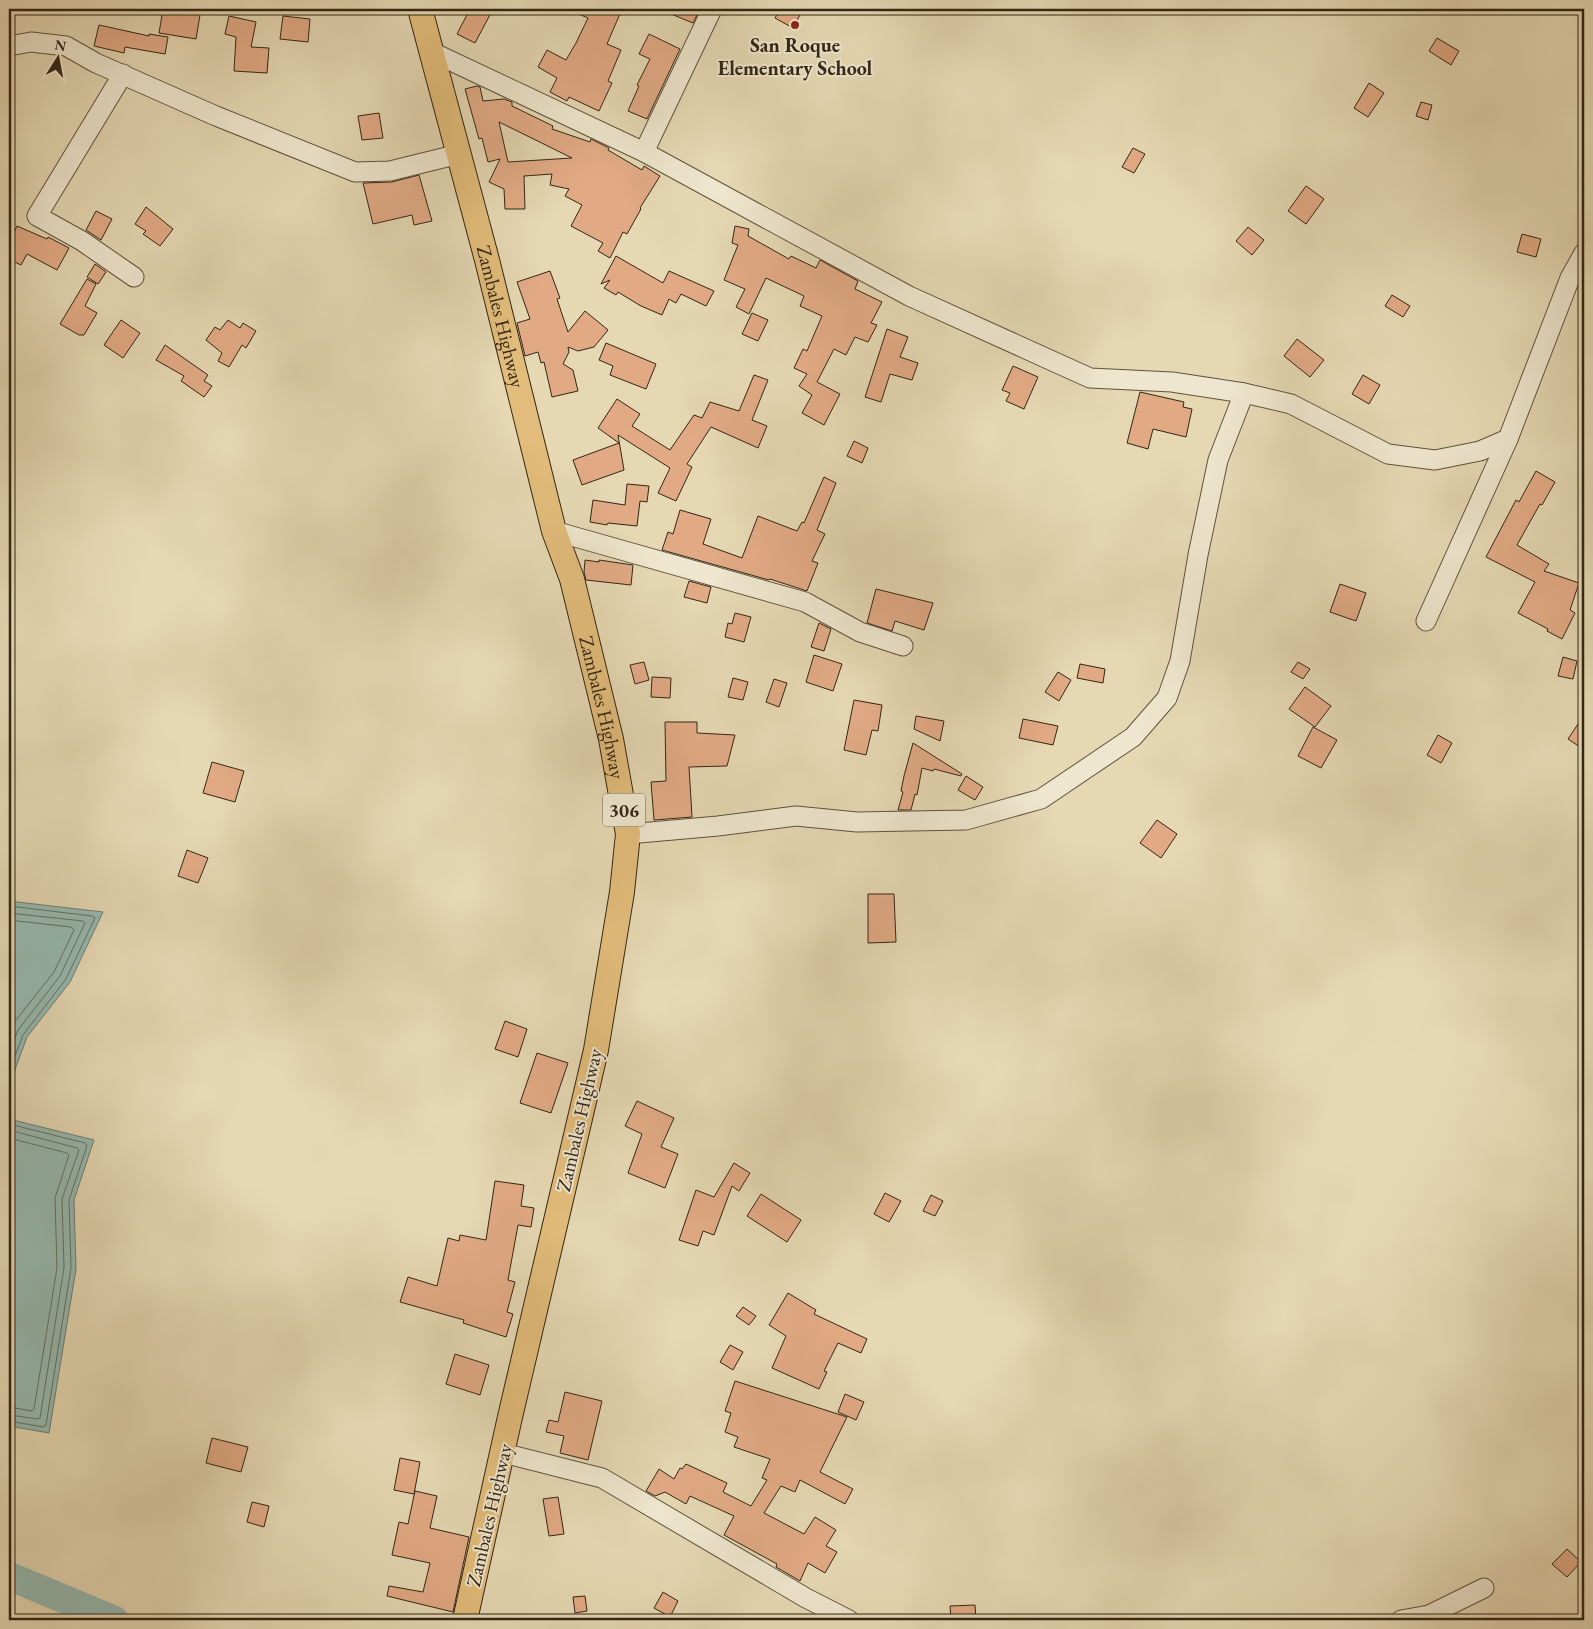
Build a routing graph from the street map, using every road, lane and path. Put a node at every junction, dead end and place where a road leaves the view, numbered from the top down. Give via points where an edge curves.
1 (420, 9) edge
2 (712, 9) edge
3 (9, 46) edge
4 (432, 52) junction
5 (123, 74) junction
6 (644, 152) junction
7 (459, 154) junction
8 (1584, 253) edge
9 (134, 277) dead end
10 (1244, 393) junction
11 (1508, 439) junction
12 (554, 531) junction
13 (1426, 621) dead end
14 (903, 646) dead end
15 (628, 834) junction
16 (503, 1453) junction
17 (1484, 1588) dead end
18 (465, 1620) edge
19 (848, 1620) edge
20 (1401, 1620) edge

1 - 4 main road, Zambales Highway / 306
2 - 6 street
3 - 5 street via 31,42 66,46
4 - 6 street
4 - 7 main road, Zambales Highway / 306
5 - 7 street via 216,116 355,172 390,171
5 - 9 street via 37,216 82,241
6 - 10 street via 908,296 1090,378 1172,382
7 - 12 main road, Zambales Highway / 306
8 - 11 street via 1570,278
10 - 11 street via 1291,404 1388,454 1436,460 1480,451
10 - 15 street via 1218,460 1180,661 1167,698 1133,737 1041,799 966,820 857,822 796,816
11 - 13 street
12 - 14 street via 805,602 860,632
12 - 15 main road, Zambales Highway / 306 via 572,579 610,739
15 - 16 main road, Zambales Highway / 306 via 622,892 596,1050
16 - 18 main road, Zambales Highway / 306
16 - 19 street via 602,1478
17 - 20 street via 1429,1615

